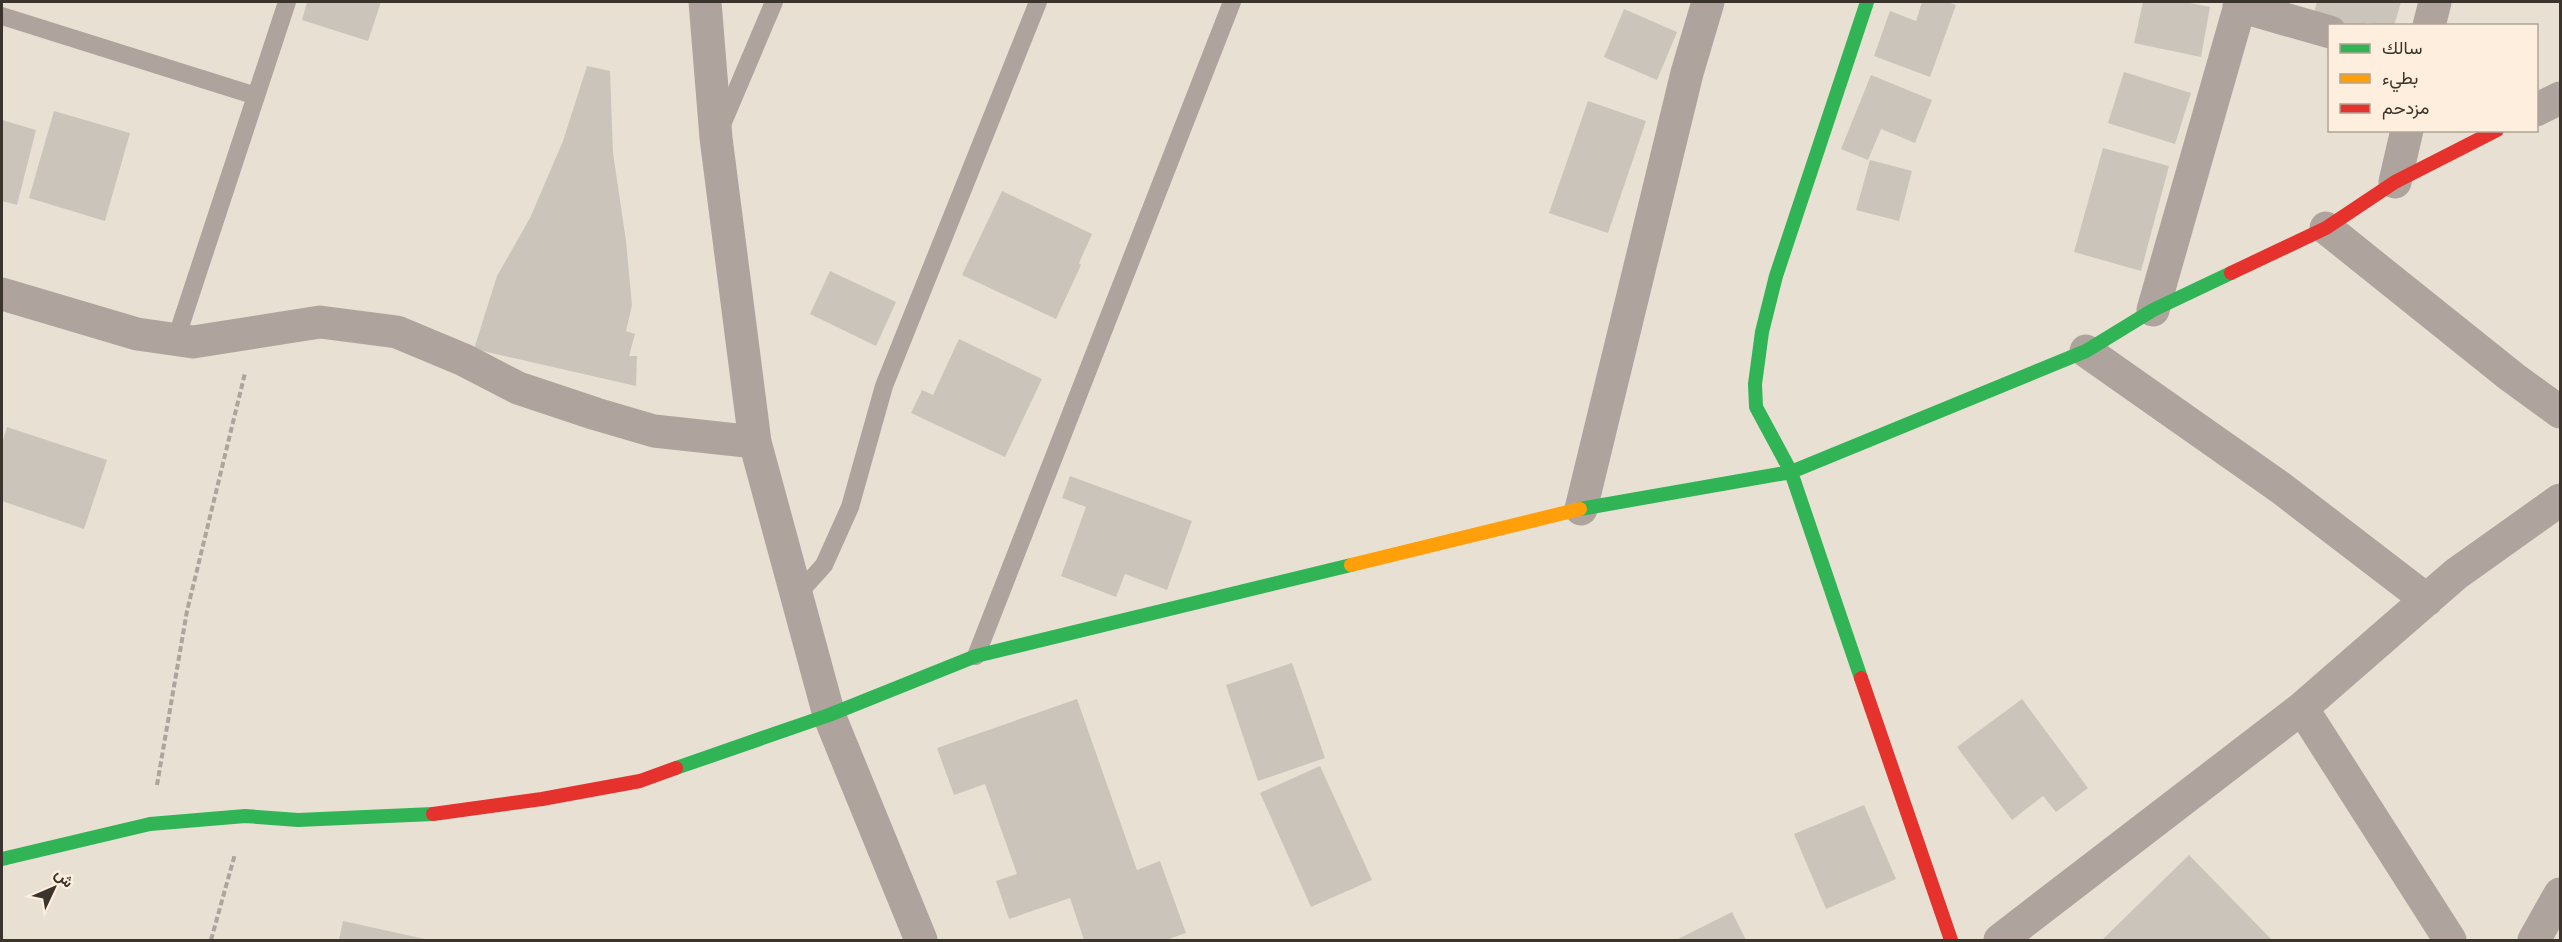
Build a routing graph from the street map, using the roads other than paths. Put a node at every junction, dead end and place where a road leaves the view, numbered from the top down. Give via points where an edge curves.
1 (7, 2) edge
2 (287, 2) edge
3 (705, 2) edge
4 (774, 2) edge
5 (1038, 2) edge
6 (1232, 2) edge
7 (1708, 2) edge
8 (1867, 2) edge
9 (2435, 2) edge
10 (2240, 4) edge
11 (2, 17) edge
12 (2430, 24) edge
13 (2328, 31) edge
14 (256, 96) junction
15 (2560, 98) edge
16 (2538, 109) edge
17 (2407, 132) edge
18 (2493, 132) edge
19 (716, 138) junction
20 (2395, 182) junction
21 (2326, 228) junction
22 (2, 294) edge
23 (2153, 310) junction
24 (176, 339) junction
25 (2086, 351) junction
26 (2560, 412) edge
27 (755, 442) junction
28 (1791, 472) junction
29 (2560, 500) edge
30 (1581, 509) junction
31 (797, 595) junction
32 (2427, 600) junction
33 (976, 656) junction
34 (2301, 708) junction
35 (829, 715) junction
36 (2, 859) edge
37 (2560, 894) edge
38 (921, 940) edge
39 (1951, 940) edge
40 (2000, 940) edge
41 (2450, 940) edge
42 (2534, 940) edge

1 - 11 lane
2 - 14 lane
3 - 19 street
4 - 19 lane
5 - 31 lane via 884,386 849,507 824,565
6 - 33 lane
7 - 30 street via 1687,73
8 - 28 street via 1779,272 1756,356 1756,407
9 - 12 street
10 - 13 street
10 - 23 street
11 - 14 lane
14 - 24 lane
15 - 16 street
17 - 20 street
18 - 20 street
19 - 27 street
20 - 21 street
21 - 23 street
21 - 26 street
22 - 24 street via 137,334
23 - 25 street
24 - 27 street via 193,342 320,322 397,332 518,388 605,417 654,431
25 - 28 street
25 - 32 street via 2281,488
27 - 31 street
28 - 30 street
28 - 39 street
29 - 32 street
30 - 33 street
31 - 35 street
32 - 34 street
33 - 35 street
34 - 40 street
34 - 41 street
35 - 36 street via 640,781 542,799 443,814 298,820 245,816 150,824
35 - 38 street
37 - 42 street

